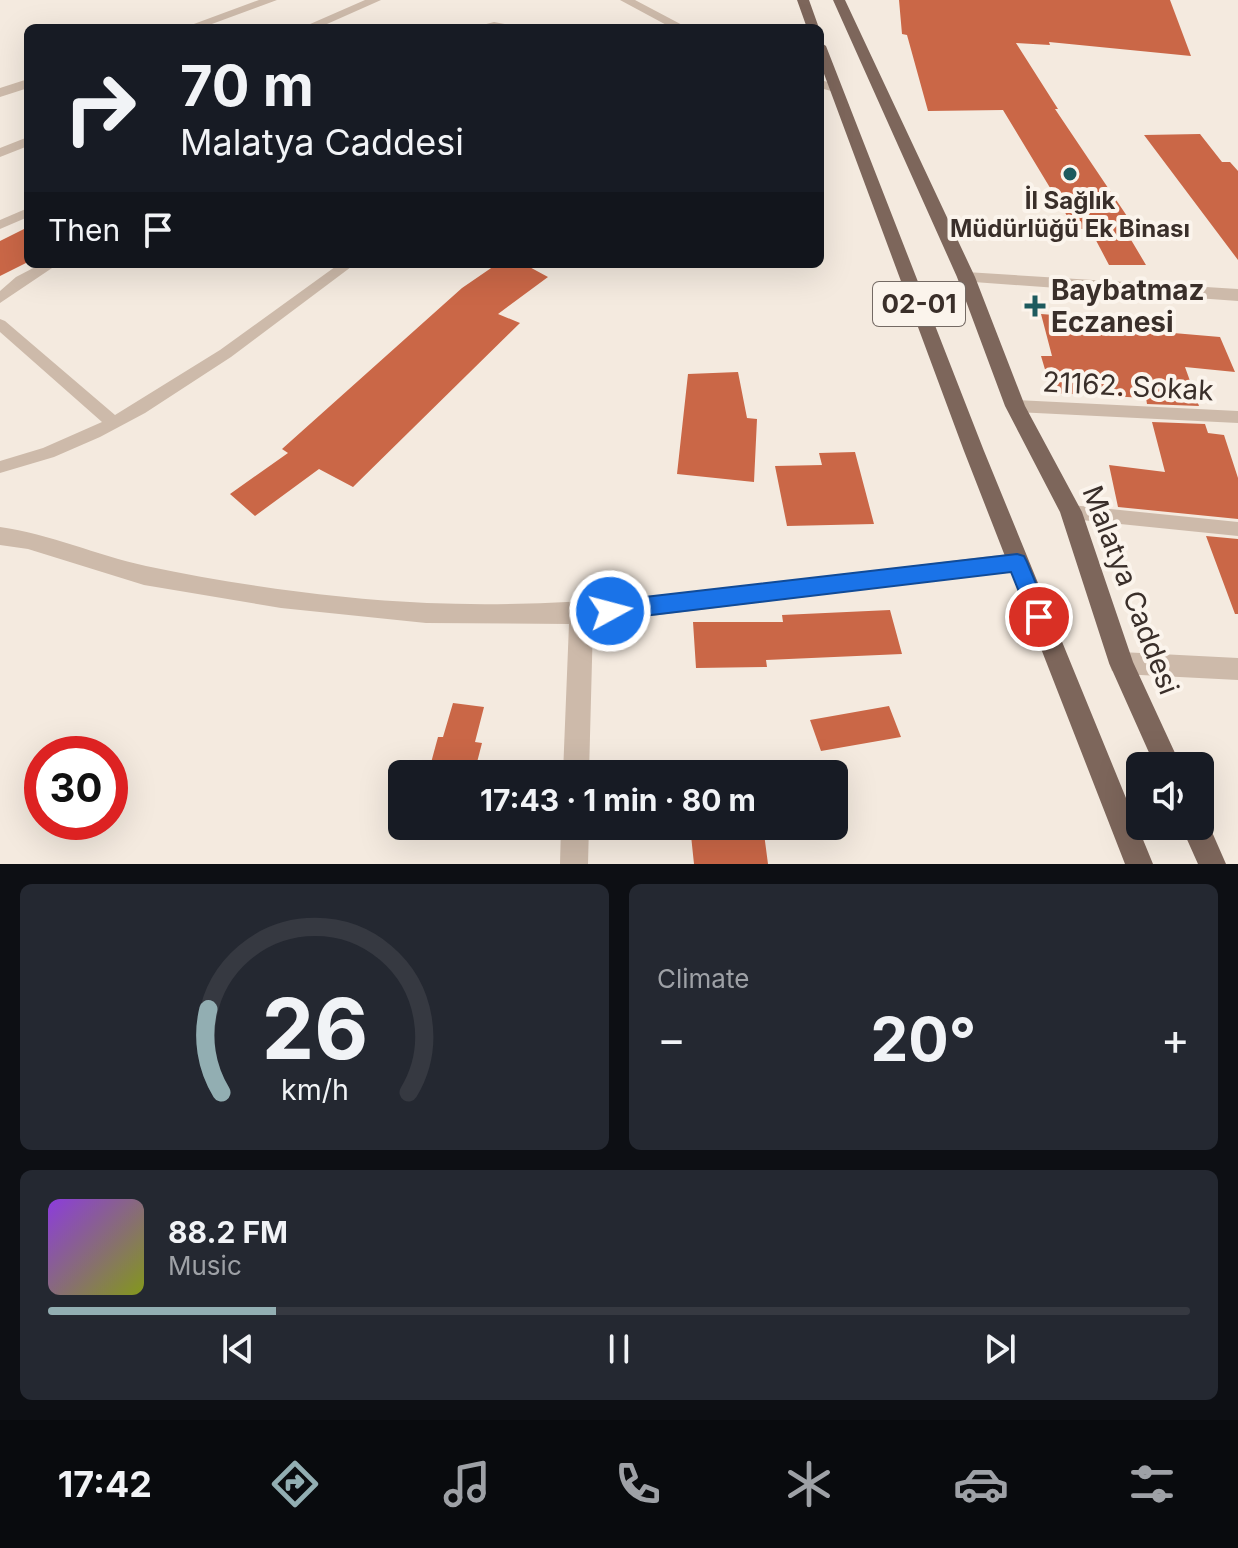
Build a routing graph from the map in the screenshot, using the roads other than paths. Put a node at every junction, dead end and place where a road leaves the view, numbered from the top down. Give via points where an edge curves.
1 (271, 0) edge
2 (375, 0) edge
3 (626, 0) edge
4 (803, 0) edge
5 (839, 0) edge
6 (201, 24) edge
7 (317, 24) edge
8 (674, 24) edge
9 (812, 24) edge
10 (824, 66) edge
11 (24, 84) edge
12 (828, 86) edge
13 (0, 93) edge
14 (24, 143) edge
15 (0, 153) edge
16 (24, 214) edge
17 (0, 225) edge
18 (44, 268) edge
19 (342, 268) edge
20 (966, 277) junction
21 (1238, 295) edge
22 (0, 298) edge
23 (0, 324) edge
24 (1015, 406) junction
25 (1238, 417) edge
26 (113, 422) junction
27 (0, 467) edge
28 (1071, 512) junction
29 (1238, 529) edge
30 (0, 536) edge
31 (1017, 562) junction
32 (581, 614) junction
33 (1121, 663) junction
34 (1238, 669) edge
35 (1162, 752) edge
36 (576, 760) edge
37 (575, 840) edge
38 (1201, 840) edge
39 (574, 864) edge
40 (1139, 864) edge
41 (1212, 864) edge

1 - 6 street
2 - 7 street
3 - 8 street
4 - 9 main road
5 - 20 main road, Malatya Caddesi
10 - 12 main road, 02-01
11 - 13 street
12 - 31 main road, 02-01 via 885,212
14 - 15 street
16 - 17 lane
18 - 22 lane
19 - 26 lane via 166,392
20 - 21 street
20 - 24 main road, Malatya Caddesi
23 - 26 lane
24 - 25 lane, 21162. Sokak
24 - 28 main road, Malatya Caddesi
26 - 27 lane via 39,457
28 - 29 lane
28 - 33 main road, Malatya Caddesi
30 - 32 street via 144,575 281,598 426,613
31 - 32 street
31 - 40 main road, 02-01
32 - 36 street
33 - 34 street
33 - 35 main road, Malatya Caddesi
37 - 39 street
38 - 41 main road

